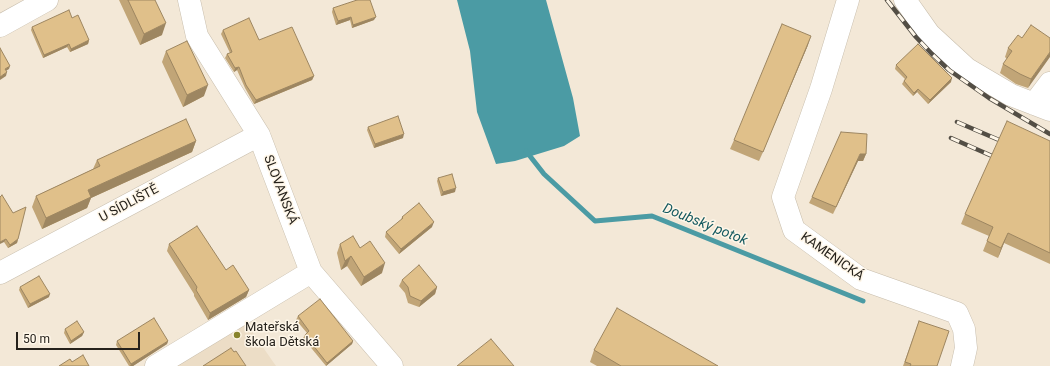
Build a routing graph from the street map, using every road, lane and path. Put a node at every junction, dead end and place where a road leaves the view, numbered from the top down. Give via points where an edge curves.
1 (47, 0) edge
2 (189, 0) edge
3 (848, 0) edge
4 (905, 0) edge
5 (0, 26) edge
6 (1050, 83) edge
7 (1042, 107) edge
8 (259, 135) junction
9 (311, 272) junction
10 (0, 273) edge
11 (964, 348) edge
12 (156, 366) edge
13 (392, 366) edge

1 - 5 street
2 - 8 street, SLOVANSKÁ via 198,36
3 - 11 street, KAMENICKÁ via 821,89 783,197 794,230 861,279 956,314
4 - 7 street via 929,34 967,69 1011,95
6 - 7 street
8 - 9 street, SLOVANSKÁ
8 - 10 street, U SÍDLIŠTĚ
9 - 12 street
9 - 13 street, SLOVANSKÁ

